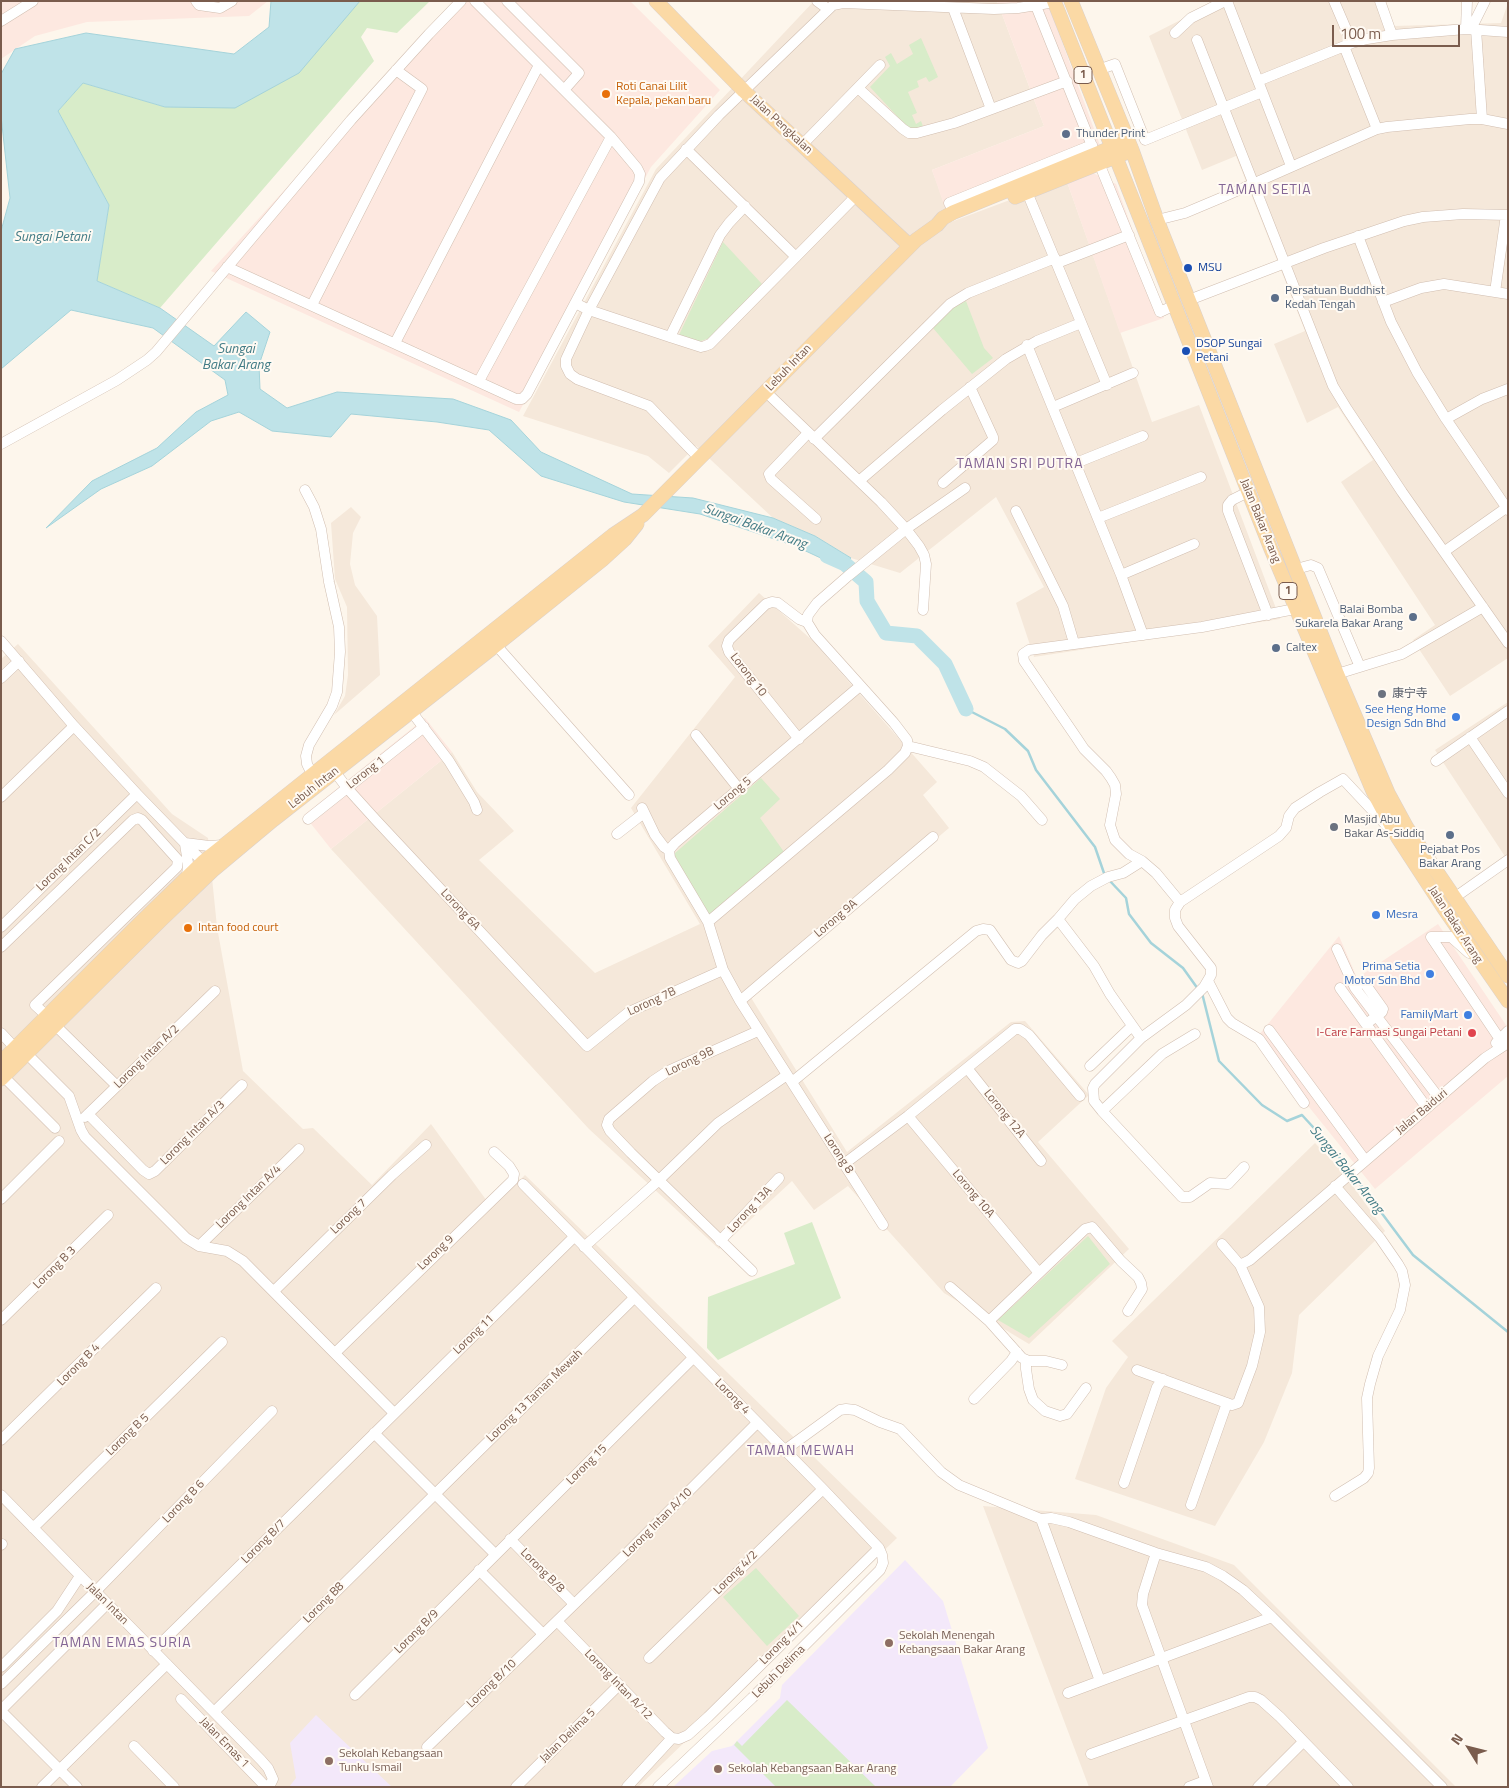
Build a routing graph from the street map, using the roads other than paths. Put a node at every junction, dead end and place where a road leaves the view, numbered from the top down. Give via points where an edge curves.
1 (34, 1) edge
2 (196, 1) edge
3 (232, 1) edge
4 (461, 1) edge
5 (475, 1) edge
6 (507, 1) edge
7 (818, 1) edge
8 (1071, 1) edge
9 (1226, 1) edge
10 (1334, 1) edge
11 (1380, 1) edge
12 (1467, 1) edge
13 (1485, 1) edge
14 (659, 2) edge
15 (1054, 2) edge
16 (1036, 6) junction
17 (953, 8) junction
18 (828, 9) junction
19 (1, 21) edge
20 (1471, 29) junction
21 (1174, 32) dead end
22 (1508, 32) edge
23 (1392, 35) junction
24 (1196, 40) dead end
25 (1348, 44) junction
26 (880, 64) dead end
27 (539, 65) junction
28 (396, 70) junction
29 (1098, 70) junction
30 (1067, 81) junction
31 (1258, 81) junction
32 (858, 88) junction
33 (564, 90) junction
34 (744, 91) junction
35 (1262, 92) junction
36 (1222, 108) junction
37 (991, 109) junction
38 (1482, 119) junction
39 (1508, 124) edge
40 (1377, 129) junction
41 (612, 137) junction
42 (802, 145) junction
43 (1130, 146) junction
44 (686, 149) junction
45 (1115, 152) junction
46 (1095, 154) junction
47 (1291, 166) junction
48 (1253, 184) junction
49 (1027, 192) junction
50 (856, 196) junction
51 (745, 206) junction
52 (1507, 215) edge
53 (1157, 220) junction
54 (937, 225) junction
55 (1129, 235) junction
56 (1358, 236) junction
57 (909, 245) junction
58 (796, 257) junction
59 (1056, 261) junction
60 (1285, 263) junction
61 (227, 267) junction
62 (1495, 292) junction
63 (1508, 294) edge
64 (1189, 300) junction
65 (1383, 302) junction
66 (575, 303) junction
67 (312, 305) junction
68 (1175, 306) junction
69 (590, 310) junction
70 (1081, 322) junction
71 (670, 337) junction
72 (395, 343) junction
73 (1027, 346) junction
74 (1133, 373) dead end
75 (479, 382) junction
76 (1107, 385) junction
77 (970, 387) junction
78 (1508, 389) edge
79 (766, 392) junction
80 (1053, 407) junction
81 (1446, 419) junction
82 (811, 436) junction
83 (1143, 436) dead end
84 (1, 444) edge
85 (1249, 450) junction
86 (1235, 456) junction
87 (700, 458) junction
88 (1076, 463) junction
89 (1202, 477) dead end
90 (859, 481) junction
91 (943, 483) dead end
92 (965, 488) dead end
93 (306, 490) dead end
94 (1248, 492) junction
95 (1507, 509) edge
96 (1016, 511) dead end
97 (646, 513) junction
98 (1098, 518) junction
99 (816, 519) dead end
100 (906, 529) junction
101 (1194, 544) dead end
102 (1445, 551) junction
103 (1296, 569) junction
104 (1121, 575) junction
105 (1483, 607) junction
106 (1295, 609) junction
107 (923, 610) dead end
108 (1268, 615) junction
109 (807, 622) junction
110 (1143, 635) junction
111 (1, 641) edge
112 (1074, 643) junction
113 (1508, 643) edge
114 (496, 645) junction
115 (19, 662) junction
116 (1360, 667) junction
117 (1337, 674) junction
118 (1, 678) edge
119 (860, 686) junction
120 (411, 711) junction
121 (1508, 711) edge
122 (74, 726) junction
123 (424, 727) junction
124 (696, 735) dead end
125 (1470, 737) junction
126 (799, 739) junction
127 (908, 746) junction
128 (1436, 761) dead end
129 (334, 772) junction
130 (312, 774) junction
131 (346, 788) junction
132 (739, 789) junction
133 (1508, 793) edge
134 (137, 794) junction
135 (629, 795) dead end
136 (1, 797) edge
137 (477, 810) dead end
138 (308, 819) dead end
139 (1042, 820) dead end
140 (617, 834) dead end
141 (933, 838) dead end
142 (1398, 838) junction
143 (185, 843) junction
144 (223, 845) junction
145 (669, 850) junction
146 (72, 857) junction
147 (1508, 860) edge
148 (1142, 861) junction
149 (83, 867) junction
150 (208, 867) junction
151 (187, 878) junction
152 (1454, 898) junction
153 (1180, 902) junction
154 (128, 914) junction
155 (162, 918) junction
156 (1058, 919) junction
157 (708, 922) junction
158 (138, 925) junction
159 (1, 927) edge
160 (1, 947) edge
161 (1337, 949) dead end
162 (1480, 963) junction
163 (1506, 969) edge
164 (723, 970) junction
165 (1206, 984) junction
166 (1340, 988) dead end
167 (215, 991) dead end
168 (740, 1001) junction
169 (1508, 1001) edge
170 (1377, 1017) junction
171 (52, 1022) junction
172 (1366, 1024) junction
173 (1132, 1026) junction
174 (758, 1030) junction
175 (1269, 1030) dead end
176 (1508, 1030) edge
177 (1, 1033) edge
178 (1195, 1034) dead end
179 (1141, 1038) junction
180 (1504, 1040) edge
181 (588, 1046) joint
182 (22, 1051) junction
183 (1, 1062) edge
184 (1090, 1066) dead end
185 (967, 1068) junction
186 (3, 1078) edge
187 (789, 1078) junction
188 (242, 1085) dead end
189 (117, 1086) junction
190 (1080, 1096) dead end
191 (1439, 1098) junction
192 (1304, 1103) dead end
193 (1427, 1108) junction
194 (1102, 1111) junction
195 (88, 1114) junction
196 (908, 1116) junction
197 (78, 1121) junction
198 (55, 1128) dead end
199 (59, 1141) dead end
200 (426, 1145) dead end
201 (299, 1149) dead end
202 (494, 1152) dead end
203 (1041, 1161) dead end
204 (844, 1164) junction
205 (1361, 1164) junction
206 (1244, 1167) dead end
207 (779, 1178) dead end
208 (658, 1181) junction
209 (523, 1184) dead end
210 (1335, 1186) junction
211 (1, 1199) edge
212 (108, 1215) dead end
213 (883, 1225) dead end
214 (574, 1237) junction
215 (720, 1241) junction
216 (1222, 1244) dead end
217 (199, 1246) junction
218 (584, 1248) junction
219 (1240, 1265) junction
220 (752, 1271) dead end
221 (1039, 1273) junction
222 (950, 1287) dead end
223 (156, 1288) dead end
224 (274, 1291) junction
225 (634, 1298) junction
226 (1128, 1311) dead end
227 (1, 1320) edge
228 (989, 1321) junction
229 (222, 1342) dead end
230 (1017, 1352) junction
231 (335, 1353) junction
232 (693, 1358) junction
233 (1026, 1360) junction
234 (1062, 1365) dead end
235 (1138, 1370) dead end
236 (1163, 1379) junction
237 (1086, 1388) dead end
238 (974, 1399) dead end
239 (1227, 1403) junction
240 (272, 1411) dead end
241 (394, 1413) junction
242 (757, 1423) junction
243 (374, 1433) junction
244 (1, 1440) edge
245 (785, 1450) junction
246 (1124, 1483) dead end
247 (823, 1489) junction
248 (435, 1494) junction
249 (1, 1495) edge
250 (1336, 1496) dead end
251 (1191, 1506) dead end
252 (1041, 1519) junction
253 (33, 1528) junction
254 (510, 1539) junction
255 (879, 1548) junction
256 (1156, 1553) junction
257 (494, 1554) junction
258 (479, 1570) junction
259 (80, 1576) junction
260 (95, 1592) junction
261 (108, 1604) junction
262 (574, 1604) junction
263 (1272, 1617) junction
264 (556, 1621) junction
265 (543, 1634) junction
266 (154, 1651) junction
267 (649, 1658) dead end
268 (1162, 1658) junction
269 (167, 1664) junction
270 (1, 1667) edge
271 (1100, 1682) junction
272 (1, 1684) edge
273 (619, 1685) junction
274 (1068, 1693) dead end
275 (355, 1695) dead end
276 (181, 1699) dead end
277 (1, 1710) edge
278 (214, 1712) junction
279 (1184, 1720) junction
280 (672, 1738) junction
281 (1304, 1742) junction
282 (134, 1746) dead end
283 (427, 1747) dead end
284 (1091, 1754) dead end
285 (60, 1770) junction
286 (270, 1784) edge
287 (1206, 1784) edge
288 (42, 1787) edge
289 (77, 1787) edge
290 (174, 1787) edge
291 (516, 1787) edge
292 (627, 1787) edge
293 (658, 1787) edge
294 (1189, 1787) edge
295 (1258, 1787) edge
296 (1348, 1787) edge
297 (1442, 1787) edge

1 - 19 street
2 - 3 street via 199,5 220,8
4 - 28 street
5 - 27 street
6 - 33 street via 579,73
7 - 18 street
8 - 29 main road, 1
9 - 21 street via 1191,18
9 - 31 street
10 - 25 street
11 - 23 street
12 - 20 street
13 - 20 street
14 - 34 main road, Jalan Pengkalan
15 - 16 street
15 - 45 main road, 1
16 - 17 street
16 - 30 street
17 - 18 street via 838,3
17 - 37 street
18 - 34 street
20 - 22 street
20 - 23 street
20 - 38 street
23 - 25 street
24 - 36 street
25 - 31 street
25 - 40 street
26 - 32 street
27 - 33 street
27 - 72 street
28 - 61 street
28 - 67 street via 422,89
29 - 36 street via 1115,64 1145,140
29 - 43 main road, 1
30 - 37 street
30 - 46 street
31 - 35 street
32 - 37 street via 909,133 926,132
32 - 42 street
33 - 41 street
34 - 42 main road, Jalan Pengkalan
34 - 44 street
35 - 36 street
35 - 47 street
36 - 48 street
38 - 39 street
38 - 40 street
40 - 47 street
41 - 66 street via 638,168 639,182
41 - 75 street
42 - 50 main road, Jalan Pengkalan
43 - 45 main road, Lebuh Intan
43 - 53 main road, Jalan Bakar Arang / 1
44 - 51 street
44 - 69 street via 660,178
45 - 46 main road, Lebuh Intan
45 - 68 main road, Jalan Bakar Arang / 1
46 - 49 main road, Lebuh Intan
46 - 54 main road, Lebuh Intan via 1056,165 954,212
46 - 55 street
47 - 48 street
48 - 53 street via 1185,213
48 - 60 street
49 - 54 main road, Lebuh Intan
49 - 59 street
50 - 57 main road, Jalan Pengkalan
50 - 58 street
51 - 58 street
51 - 71 street via 720,235
52 - 56 street via 1423,217
52 - 62 street
53 - 64 main road, Jalan Bakar Arang / 1
54 - 57 main road, Lebuh Intan
55 - 59 street
55 - 68 street via 1160,312
56 - 60 street
56 - 65 street
57 - 79 main road, Lebuh Intan
58 - 71 street via 710,344 701,347
59 - 70 street
59 - 82 street via 968,293 950,304
60 - 64 street
60 - 102 street via 1334,386 1375,452
61 - 67 street
61 - 84 street via 167,341 147,360
62 - 63 street
62 - 65 street via 1438,285
64 - 85 main road, Jalan Bakar Arang / 1
65 - 81 street via 1403,346
66 - 69 street
66 - 75 street via 522,399
67 - 72 street
68 - 86 main road, Jalan Bakar Arang / 1
69 - 71 street
69 - 87 street via 566,358 570,374 576,380 649,406
70 - 73 street
70 - 76 street
72 - 75 street
73 - 77 street via 1006,358
73 - 80 street
74 - 76 street
76 - 80 street
77 - 90 street
77 - 91 street via 993,440
78 - 81 street
79 - 82 street
79 - 87 main road, Lebuh Intan
80 - 88 street
81 - 95 street
82 - 90 street
82 - 99 street via 769,474
83 - 88 street
85 - 86 main road
85 - 103 main road, Jalan Bakar Arang / 1
86 - 94 main road, Jalan Bakar Arang / 1
87 - 97 main road, Lebuh Intan
88 - 98 street
89 - 98 street
90 - 100 street
92 - 100 street
93 - 130 street via 321,528 339,627 340,652 337,692 306,756
94 - 106 main road, Jalan Bakar Arang / 1
94 - 108 street via 1232,500 1228,511
95 - 102 street
96 - 112 street via 1063,606
97 - 114 main road, Lebuh Intan via 602,560
97 - 130 main road, Lebuh Intan via 613,535
98 - 104 street
100 - 107 street via 919,546 926,564
100 - 109 street via 817,604 808,615
101 - 104 street
102 - 105 street
103 - 116 street via 1311,565 1320,570
103 - 117 main road, Jalan Bakar Arang / 1
104 - 110 street
105 - 113 street
105 - 116 street via 1402,654
106 - 108 street
106 - 142 main road, Jalan Bakar Arang / 1 via 1373,791
108 - 110 street
109 - 119 street via 814,635
109 - 126 street, Lorong 10 via 772,602 729,640 727,646
110 - 112 street
111 - 115 street
112 - 148 street via 1029,650 1023,657 1084,749 1111,778 1116,794 1111,830 1122,849
114 - 120 main road, Lebuh Intan
114 - 135 street
115 - 118 street
115 - 122 street
116 - 117 street
117 - 152 main road, Jalan Bakar Arang / 1 via 1388,793 1407,828
119 - 126 street, Lorong 5
119 - 127 street via 894,723
120 - 123 street
120 - 129 main road, Lebuh Intan
121 - 125 street
122 - 134 street
122 - 136 street
123 - 131 street, Lorong 1
123 - 137 street via 449,761
124 - 132 street
125 - 128 street
125 - 133 street
126 - 132 street, Lorong 5
127 - 139 street via 970,761 984,768 1021,796
127 - 157 street via 888,770
129 - 131 street, Lorong 6A
129 - 150 main road, Lebuh Intan
130 - 144 main road, Lebuh Intan
131 - 138 street, Lorong 1
131 - 181 street, Lorong 6A
132 - 145 street, Lorong 5
134 - 143 street
134 - 146 street, Lorong Intan C/2
140 - 145 street via 643,811 655,835
141 - 168 street, Lorong 9A
142 - 153 street via 1343,779 1291,811 1286,828 1279,836
142 - 162 main road, Jalan Bakar Arang / 1
143 - 144 street
143 - 150 street
143 - 151 street
144 - 150 main road, Lebuh Intan
145 - 157 street via 670,858
146 - 149 street
146 - 159 street, Lorong Intan C/2
147 - 152 street
148 - 153 street
148 - 156 street via 1091,886 1075,898
149 - 154 street via 133,820 142,820 179,864
149 - 160 street
150 - 151 main road, Lebuh Intan
150 - 155 main road, Lebuh Intan
151 - 158 main road, Lebuh Intan
152 - 163 main road, Jalan Bakar Arang / 1
153 - 165 street via 1175,918 1211,968
154 - 158 street
154 - 171 street via 35,1005
155 - 158 main road via 147,927
155 - 171 main road, Lebuh Intan
156 - 173 street via 1094,966
156 - 187 street via 1018,963 1011,960 990,930 976,931
157 - 164 street, Lorong 8
158 - 171 main road, Lebuh Intan
161 - 170 street via 1354,988 1363,981 1383,1009
162 - 169 main road, Jalan Bakar Arang / 1
162 - 180 street via 1454,938 1431,937
164 - 168 street, Lorong 8
164 - 181 street, Lorong 7B via 629,1012
165 - 179 street via 1186,1004
165 - 192 street via 1227,1018 1259,1039
166 - 172 street
167 - 189 street, Lorong Intan A/2
168 - 174 street, Lorong 8
170 - 172 street
170 - 191 street
171 - 182 main road, Lebuh Intan
171 - 189 street
172 - 193 street
173 - 179 street
173 - 184 street
174 - 187 street, Lorong 8
174 - 208 street, Lorong 9B via 668,1071 609,1119 610,1131
175 - 205 street
176 - 180 street, Jalan Baiduri
177 - 182 street
178 - 194 street via 1162,1054
179 - 194 street via 1095,1084 1093,1098
180 - 191 street, Jalan Baiduri
182 - 183 main road, Lebuh Intan
182 - 186 main road, Lebuh Intan
182 - 197 street via 69,1096
185 - 190 street via 1010,1032 1020,1029
185 - 196 street
185 - 203 street, Lorong 12A
186 - 198 street
187 - 204 street, Lorong 8
187 - 208 street via 718,1123
188 - 195 street, Lorong Intan A/3 via 149,1174
189 - 195 street, Lorong Intan A/2
191 - 193 street, Jalan Baiduri
193 - 205 street, Jalan Baiduri
194 - 206 street via 1182,1197 1190,1197 1213,1182 1228,1184
195 - 197 street, Lorong Intan A/2
196 - 204 street
196 - 221 street, Lorong 10A
197 - 217 street via 91,1143 186,1238
199 - 211 street
200 - 224 street, Lorong 7
201 - 217 street, Lorong Intan A/4
202 - 231 street, Lorong 9 via 509,1166 514,1174 513,1180
204 - 213 street, Lorong 8
205 - 210 street, Jalan Baiduri
207 - 215 street, Lorong 13A
208 - 215 street
208 - 218 street
209 - 214 street, Lorong 4
210 - 219 street, Jalan Baiduri via 1250,1260
210 - 250 street via 1380,1238 1402,1271 1405,1285 1400,1310 1378,1356 1367,1398 1368,1473
212 - 227 street, Lorong B 3
214 - 218 street, Lorong 4
214 - 241 street, Lorong 11
215 - 220 street
216 - 219 street
217 - 224 street via 235,1255
218 - 225 street, Lorong 4
219 - 239 street via 1259,1308 1260,1332 1241,1398 1235,1405
221 - 226 street via 1085,1229 1092,1228 1141,1283 1142,1289
221 - 228 street
222 - 228 street
223 - 244 street, Lorong B 4
224 - 231 street
225 - 232 street, Lorong 4
225 - 248 street, Lorong 13 Taman Mewah
228 - 230 street
229 - 253 street, Lorong B 5
230 - 233 street
230 - 238 street
231 - 241 street
232 - 242 street, Lorong 4
232 - 254 street, Lorong 15
233 - 234 street
233 - 237 street via 1033,1400 1045,1411 1060,1416 1068,1414
235 - 236 street
236 - 239 street
236 - 246 street via 1157,1387
239 - 251 street
240 - 260 street, Lorong B 6
241 - 243 street, Lorong 11
242 - 245 street, Lorong 4
242 - 262 street, Lorong Intan A/10
243 - 248 street
243 - 266 street, Lorong B/7
245 - 247 street, Lorong 4
245 - 252 street via 840,1410 855,1410 900,1429 941,1472 959,1485
247 - 255 street, Lorong 4
247 - 267 street, Lorong 4/2
248 - 257 street
248 - 278 street, Lorong B8
249 - 253 street, Jalan Intan
252 - 256 street via 1069,1522
252 - 271 street
253 - 259 street, Jalan Intan
254 - 257 street, Lorong 15
254 - 262 street, Lorong B/8
255 - 280 street, Lorong 4/1 via 708,1717 685,1738
255 - 293 street, Lebuh Delima via 883,1563 880,1570 762,1689
256 - 263 street via 1206,1567 1223,1576
256 - 268 street via 1142,1605
257 - 258 street, Lorong 15
258 - 265 street
258 - 275 street, Lorong B/9
259 - 260 street, Jalan Intan
259 - 270 street via 57,1611
260 - 261 street, Jalan Intan
260 - 272 street, Lorong B 6
261 - 266 street, Jalan Intan
261 - 277 street
262 - 264 street, Lorong Intan A/10
263 - 268 street
263 - 297 street
264 - 265 street, Lorong B/10
264 - 273 street, Lorong Intan A/12
265 - 283 street, Lorong B/10
266 - 269 street, Jalan Intan
268 - 271 street
268 - 279 street
269 - 278 street, Jalan Intan
269 - 285 street
271 - 274 street
273 - 280 street, Lorong Intan A/12
273 - 291 street, Jalan Delima 5
276 - 286 street, Jalan Emas 1
277 - 285 street
278 - 286 street, Jalan Intan via 268,1768
279 - 281 street via 1255,1697 1274,1711
279 - 284 street
279 - 287 street
280 - 292 street
281 - 295 street
281 - 296 street
282 - 290 street
285 - 288 street
285 - 289 street
287 - 294 street

